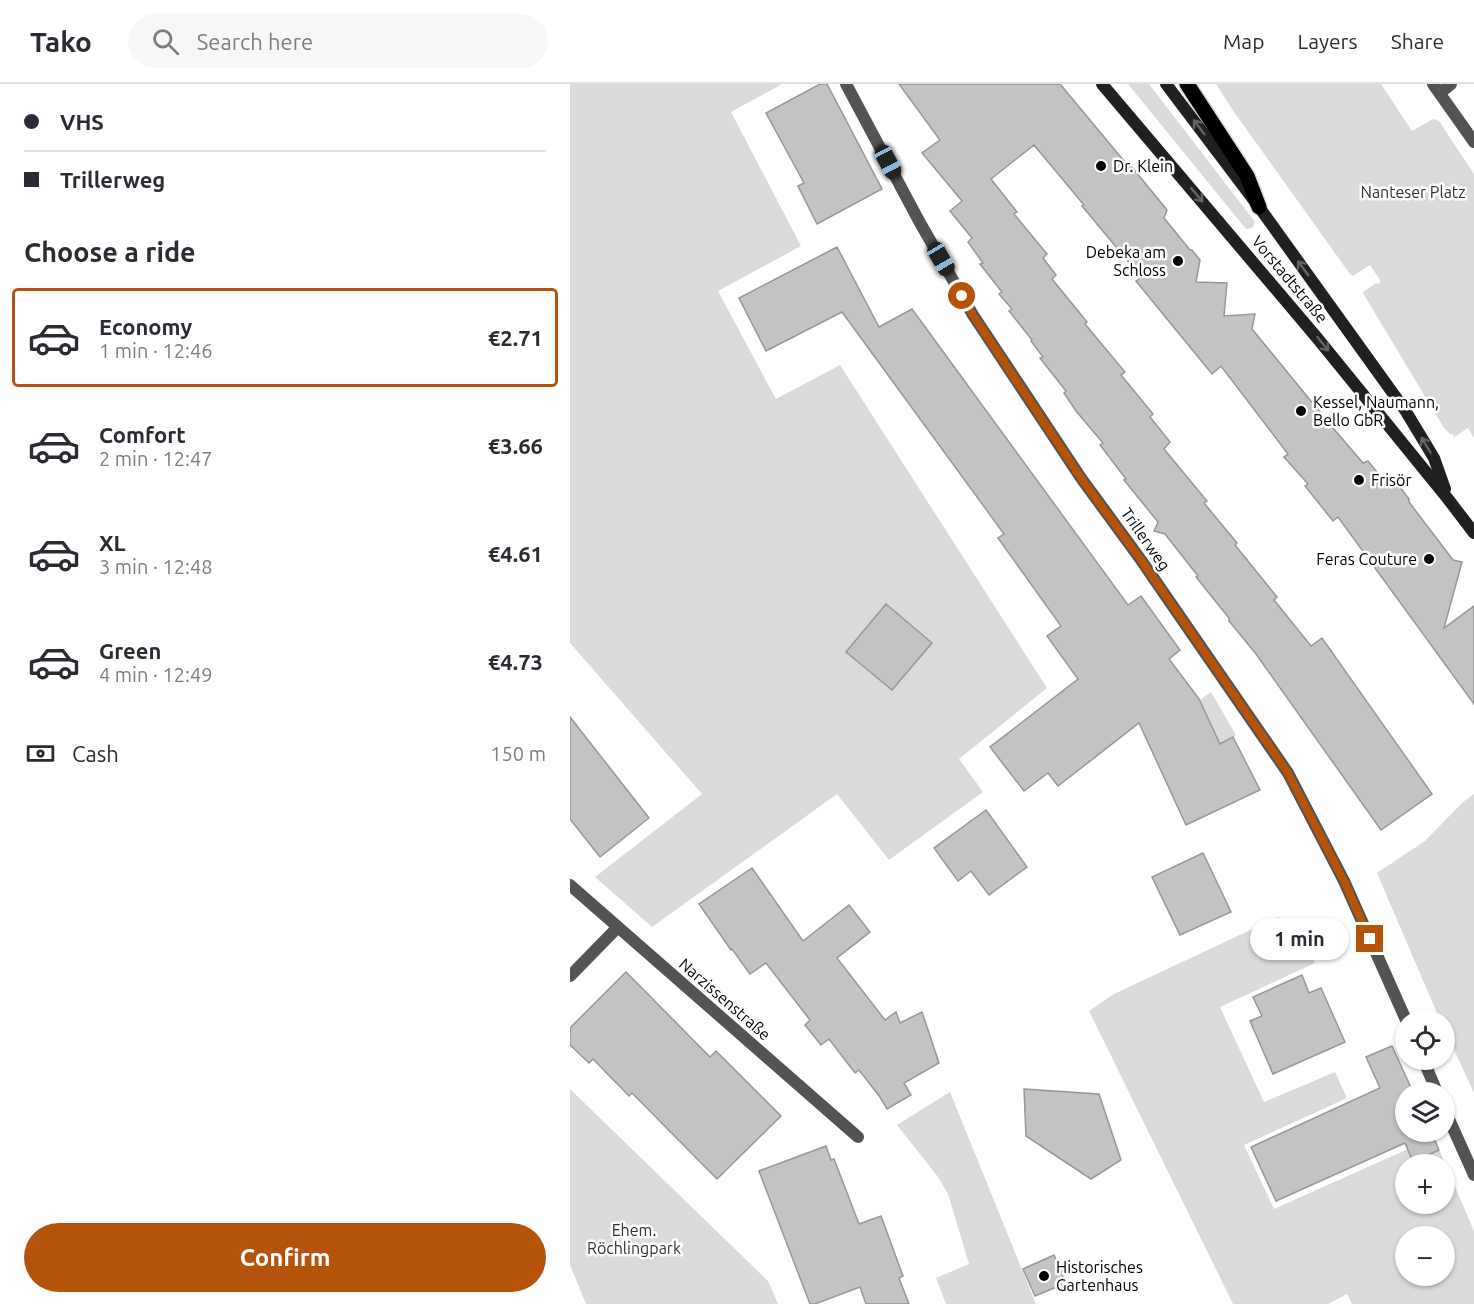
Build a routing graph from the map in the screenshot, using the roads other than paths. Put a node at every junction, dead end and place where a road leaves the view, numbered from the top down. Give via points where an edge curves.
1 (846, 84) edge
2 (1102, 84) edge
3 (1166, 84) edge
4 (1187, 84) edge
5 (1451, 84) edge
6 (1436, 88) edge
7 (1474, 142) edge
8 (1259, 207) junction
9 (1448, 499) junction
10 (1474, 533) edge
11 (570, 885) edge
12 (618, 927) junction
13 (570, 976) edge
14 (1402, 1010) edge
15 (1455, 1133) edge
16 (858, 1137) dead end
17 (1474, 1176) edge

1 - 14 street, Trillerweg via 973,315 1081,478 1288,773 1344,881
2 -> 9 main road, Vorstadtstraße
8 -> 3 main road, Vorstadtstraße
4 - 8 main road via 1247,176
5 - 6 street
6 - 7 street
9 -> 8 main road, Vorstadtstraße via 1434,458 1405,410
9 - 10 main road, Vorstadtstraße
11 - 12 street, Narzissenstraße
12 - 13 street
12 - 16 street, Narzissenstraße
15 - 17 street

